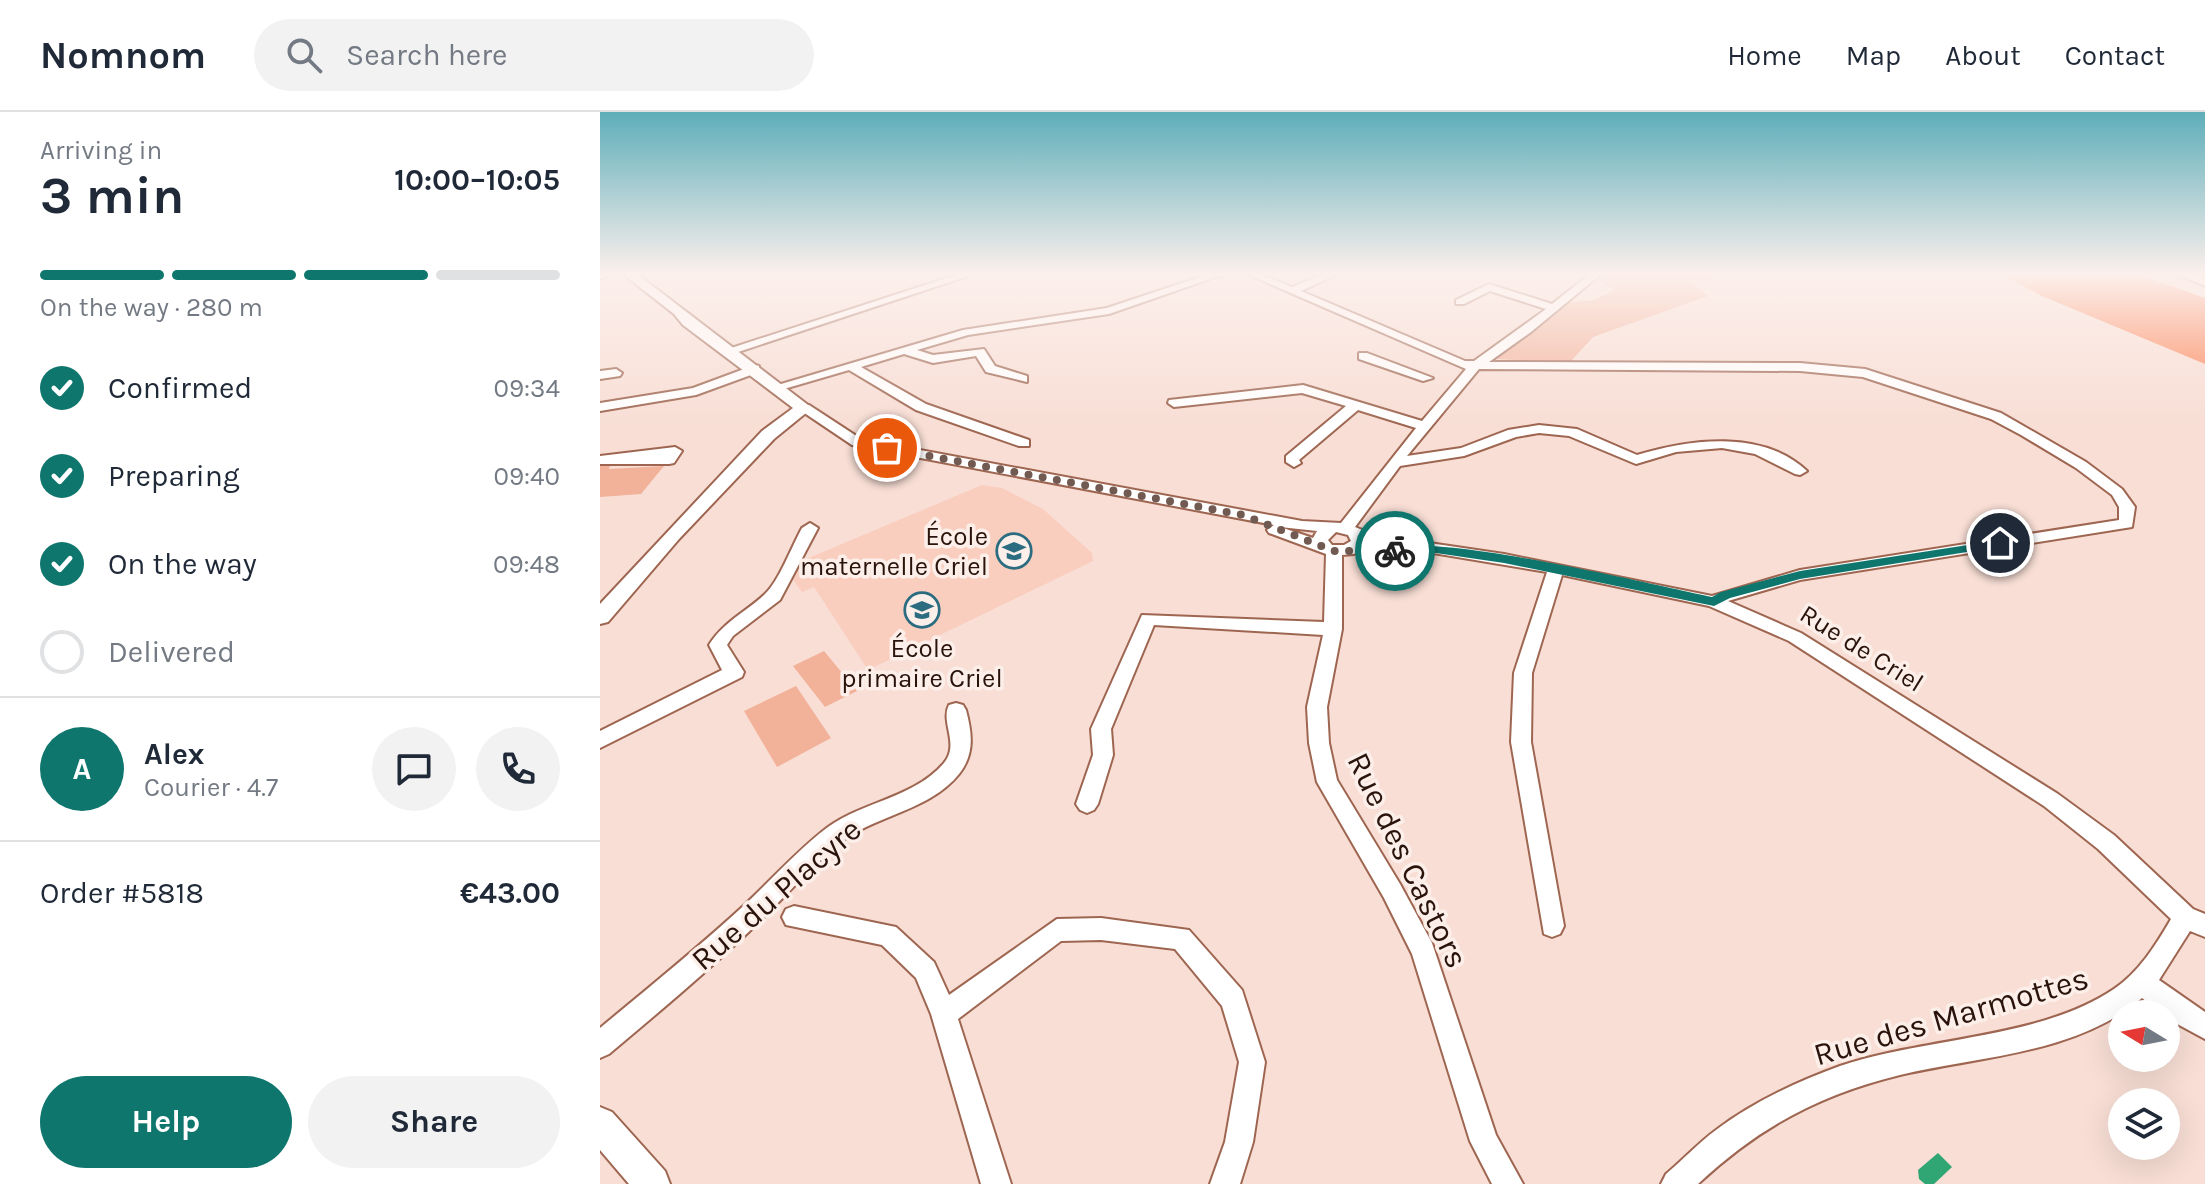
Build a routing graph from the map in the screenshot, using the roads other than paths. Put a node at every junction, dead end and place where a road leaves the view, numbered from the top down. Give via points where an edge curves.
1 (693, 324) edge
2 (812, 324) edge
3 (1021, 324) edge
4 (1369, 324) edge
5 (1534, 324) edge
6 (1430, 350) junction
7 (728, 351) junction
8 (906, 351) junction
9 (1363, 356) dead end
10 (851, 366) junction
11 (1475, 366) junction
12 (1393, 368) junction
13 (755, 369) junction
14 (616, 373) dead end
15 (600, 375) edge
16 (1427, 378) dead end
17 (1023, 379) dead end
18 (777, 387) junction
19 (1174, 403) dead end
20 (1356, 405) junction
21 (600, 407) edge
22 (804, 408) junction
23 (1425, 426) junction
24 (1024, 443) dead end
25 (618, 459) dead end
26 (600, 460) edge
27 (1395, 462) junction
28 (1294, 463) dead end
29 (1800, 471) dead end
30 (810, 528) dead end
31 (1340, 540) junction
32 (1556, 569) junction
33 (1714, 602) junction
34 (600, 617) edge
35 (1333, 629) junction
36 (956, 710) dead end
37 (600, 740) edge
38 (1087, 804) dead end
39 (794, 917) dead end
40 (2195, 921) edge
41 (1552, 926) dead end
42 (2141, 981) junction
43 (944, 1014) junction
44 (2205, 1026) edge
45 (600, 1045) edge
46 (600, 1124) edge
47 (652, 1184) edge
48 (996, 1184) edge
49 (1225, 1184) edge
50 (1508, 1184) edge
51 (1676, 1184) edge

1 - 7 street
2 - 7 street
3 - 8 street via 967,332
4 - 6 street
5 - 11 street
6 - 11 street
6 - 12 street
7 - 13 street
8 - 10 street
8 - 17 street via 933,359 980,352 990,369
9 - 12 street
10 - 18 street
10 - 24 street via 921,407
11 - 23 street
11 - 33 street via 1800,367 1865,373 1996,416 2081,465 2117,492 2127,507 2127,524 1800,575
12 - 16 street
13 - 18 street
13 - 21 street via 696,391
14 - 15 street
18 - 22 street
19 - 20 street via 1303,389
20 - 23 street
20 - 28 street via 1291,459
22 - 31 street, Rue de Criel via 857,442 1243,515
22 - 34 street via 768,435
23 - 27 street
25 - 26 street
27 - 29 street via 1464,452 1539,429 1572,432 1636,460 1675,448 1722,444 1759,450
27 - 31 street
30 - 37 street via 774,596 718,645 735,672
31 - 32 street, Rue de Criel
31 - 35 street, Rue des Castors
32 - 33 street, Rue de Criel
32 - 41 street via 1523,673 1521,742
33 - 40 street, Rue de Criel via 1795,637 2051,800
35 - 38 street via 1148,619 1101,729 1103,755
35 - 50 street, Rue des Castors via 1317,707 1327,782 1423,951 1484,1141
36 - 45 street, Rue du Placyre via 961,752 952,769 837,834
39 - 43 street via 888,935 925,970
40 - 42 street, Rue des Marmottes
42 - 44 street
42 - 51 street, Rue des Marmottes via 2093,1015 2034,1034 1872,1069 1801,1096 1731,1135
43 - 48 street
43 - 49 street via 1057,930 1181,938 1233,999 1252,1062 1239,1142
46 - 47 street

